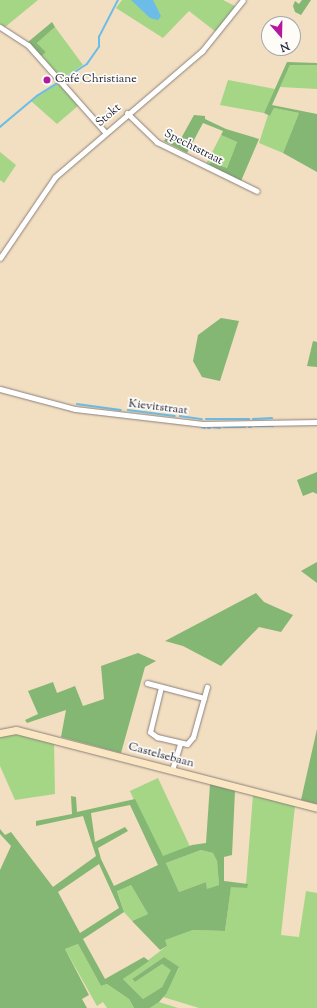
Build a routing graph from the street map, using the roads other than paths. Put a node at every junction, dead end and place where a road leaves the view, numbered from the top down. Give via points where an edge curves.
1 (243, 0) edge
2 (0, 27) edge
3 (127, 113) junction
4 (105, 132) junction
5 (257, 191) dead end
6 (0, 258) edge
7 (0, 389) edge
8 (317, 422) edge
9 (147, 683) dead end
10 (161, 686) junction
11 (207, 687) dead end
12 (204, 698) junction
13 (0, 732) edge
14 (180, 744) junction
15 (172, 770) junction
16 (317, 808) edge

1 - 3 street, Stokt via 202,51
2 - 4 street via 28,45
3 - 4 street, Stokt
3 - 5 street, Spechtstraat via 157,142
4 - 6 street, Stokt via 55,177
7 - 8 street, Kievitstraat via 75,408 203,424
9 - 10 street
10 - 12 street
10 - 14 street via 150,732 157,737
11 - 12 street
12 - 14 street via 194,737 187,744
13 - 15 street, Castelsebaan via 16,730
14 - 15 street
15 - 16 street, Castelsebaan

